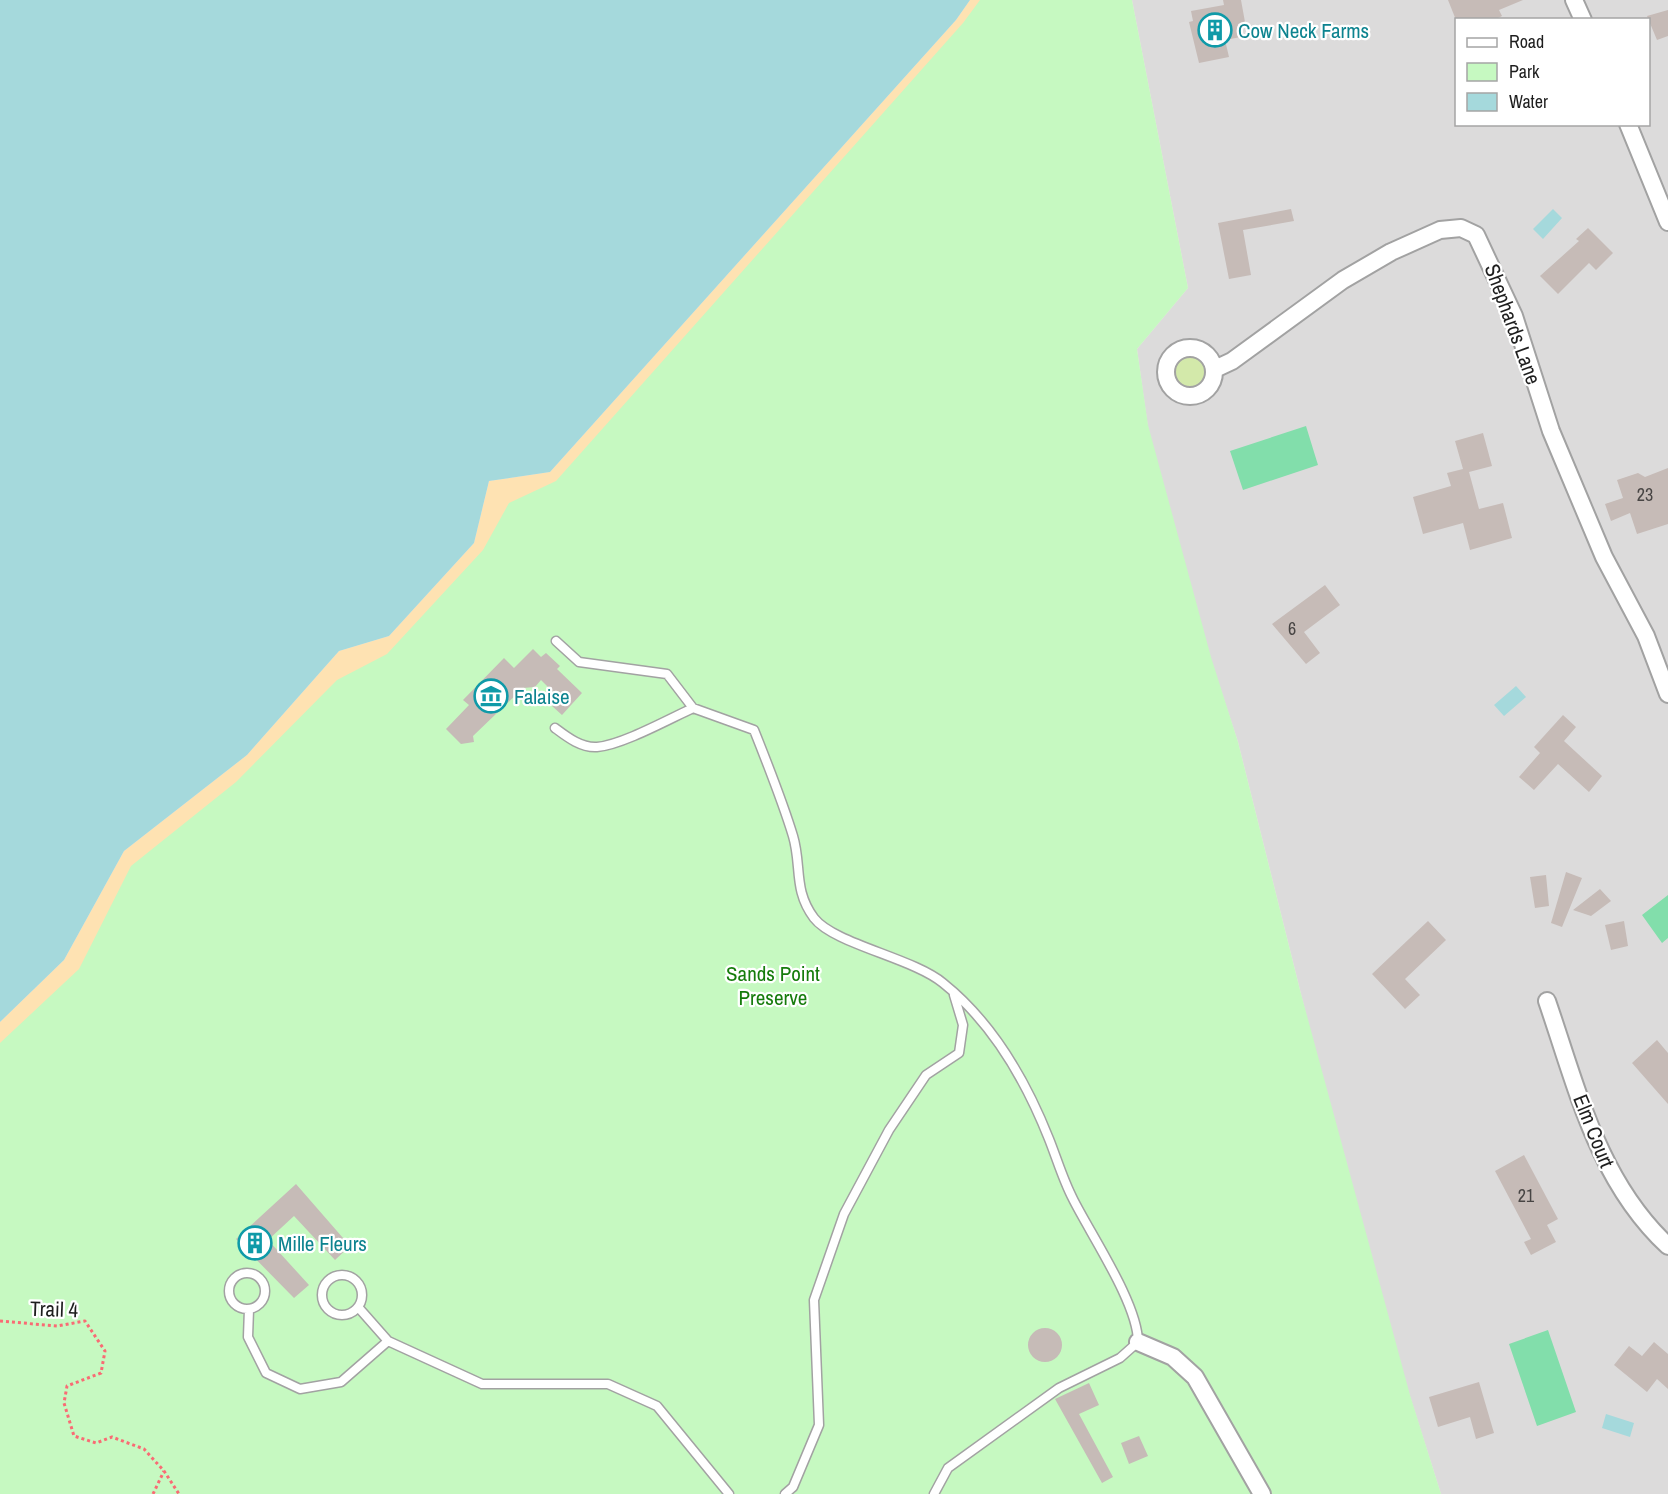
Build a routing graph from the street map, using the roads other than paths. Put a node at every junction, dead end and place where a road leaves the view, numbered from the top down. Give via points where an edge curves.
1 (1574, 0) edge
2 (1582, 18) edge
3 (1629, 126) edge
4 (1668, 222) edge
5 (1215, 369) dead end
6 (556, 641) dead end
7 (1668, 694) edge
8 (693, 708) junction
9 (555, 728) dead end
10 (954, 993) junction
11 (1547, 1001) dead end
12 (1668, 1246) edge
13 (358, 1307) junction
14 (249, 1309) junction
15 (388, 1341) junction
16 (1138, 1342) junction
17 (729, 1494) edge
18 (784, 1494) edge
19 (934, 1494) edge
20 (1262, 1494) edge

1 - 2 street
3 - 4 street
5 - 7 street, Shephards Lane via 1232,362 1343,280 1392,252 1440,230 1461,228 1476,235 1514,316 1551,431 1604,557 1646,636
6 - 8 lane via 579,662 667,674
8 - 9 lane via 596,747 573,741
8 - 10 lane via 754,730 794,839 800,894 815,919 829,931 942,981
10 - 16 lane via 979,1017 1028,1090 1072,1197 1126,1300 1138,1329
10 - 18 lane via 963,1025 958,1053 926,1075 889,1130 844,1214 814,1300 819,1425 793,1486
11 - 12 street, Elm Court via 1606,1166 1630,1205
13 - 13 lane via 362,1294 358,1282 340,1275 328,1280 322,1292 328,1310 341,1315
13 - 15 lane
14 - 14 lane via 260,1304 265,1293 262,1281 247,1273 236,1277 229,1293 238,1307
14 - 15 lane via 248,1337 266,1373 300,1389 341,1382
15 - 17 lane via 482,1384 608,1384 657,1406
16 - 19 lane via 1120,1358 1059,1388 948,1468
16 - 20 street via 1173,1357 1195,1377

